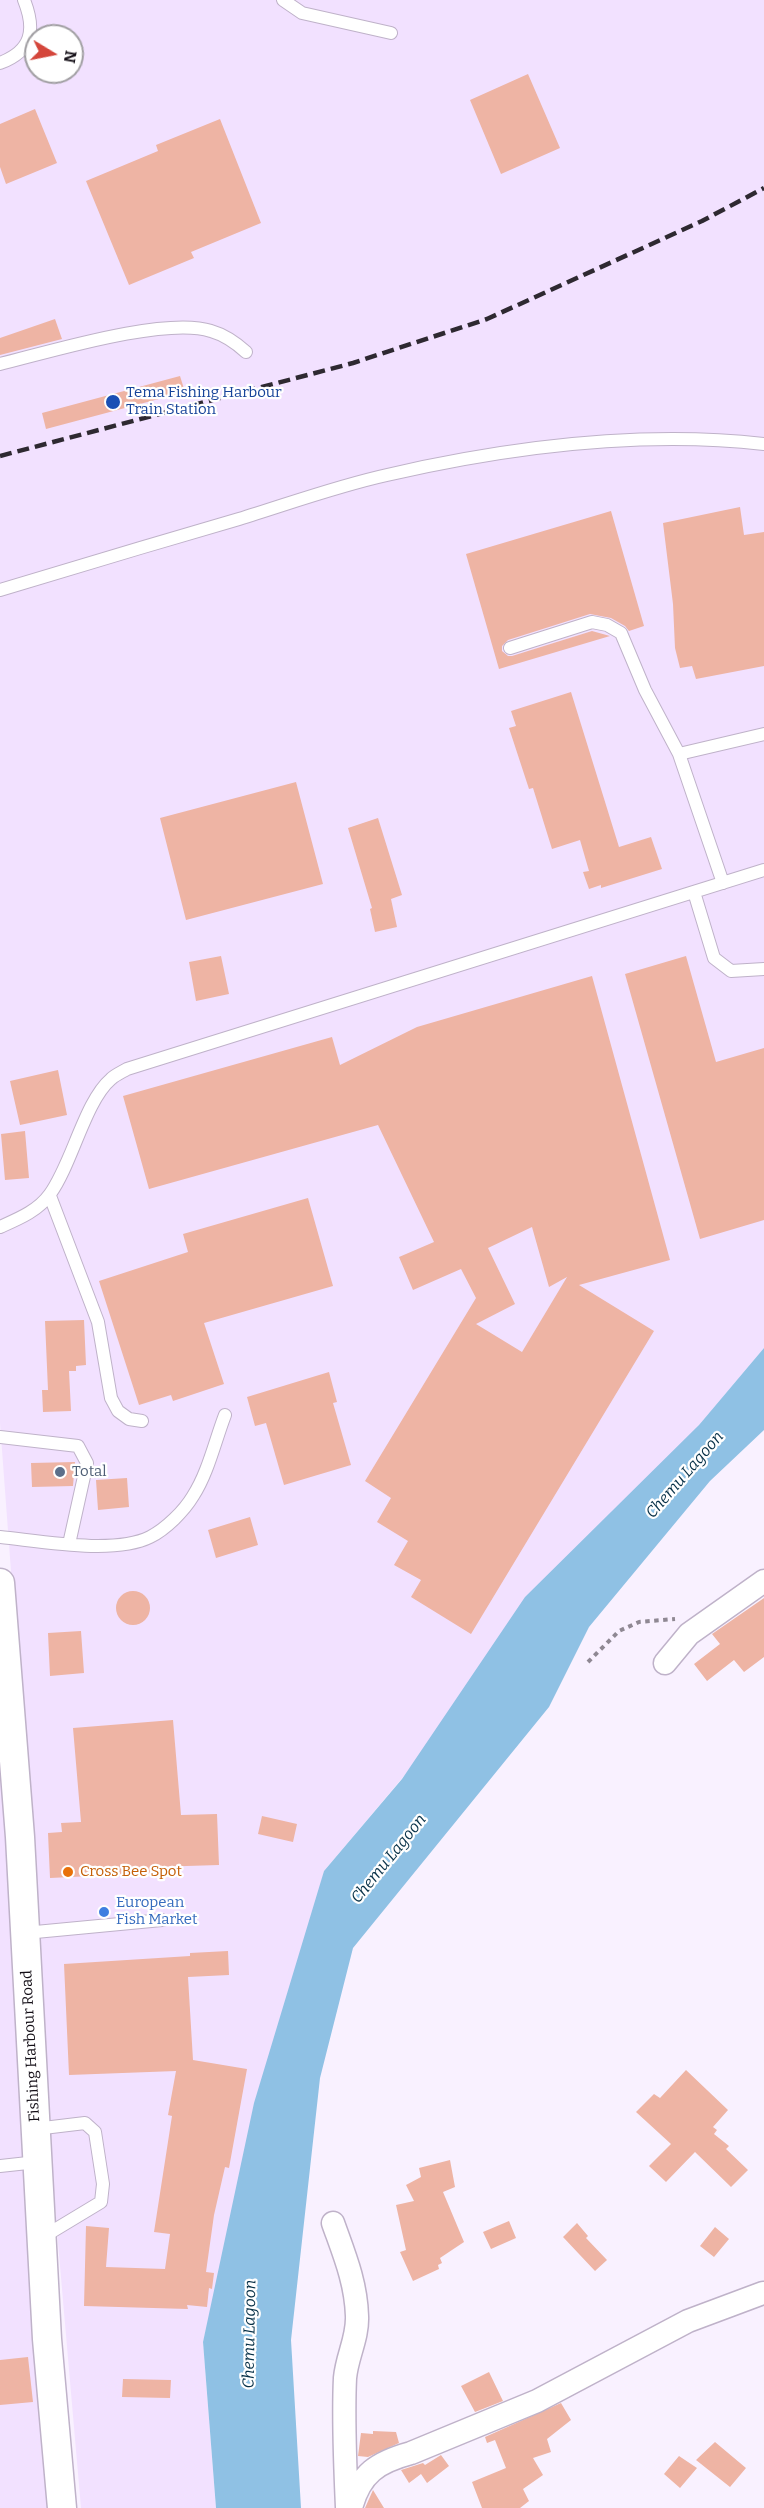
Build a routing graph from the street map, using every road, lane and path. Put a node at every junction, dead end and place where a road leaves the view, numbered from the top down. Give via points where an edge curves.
1 (24, 0) edge
2 (284, 0) edge
3 (391, 33) dead end
4 (0, 63) edge
5 (246, 352) dead end
6 (0, 364) edge
7 (764, 444) edge
8 (0, 590) edge
9 (510, 648) dead end
10 (764, 734) edge
11 (679, 754) junction
12 (764, 870) edge
13 (723, 883) junction
14 (694, 892) junction
15 (764, 969) edge
16 (50, 1196) junction
17 (0, 1227) edge
18 (225, 1415) dead end
19 (142, 1421) dead end
20 (0, 1437) edge
21 (0, 1537) edge
22 (69, 1544) junction
23 (764, 1581) edge
24 (0, 1583) edge
25 (680, 1618) dead end
26 (588, 1662) dead end
27 (665, 1663) dead end
28 (162, 1920) dead end
29 (25, 1933) junction
30 (35, 2129) junction
31 (37, 2162) junction
32 (0, 2166) edge
33 (333, 2223) dead end
34 (42, 2238) junction
35 (763, 2293) edge
36 (62, 2508) edge
37 (349, 2508) edge

1 - 4 lane via 31,16 25,48
2 - 3 lane via 302,13
5 - 6 lane via 231,339 209,330 167,327
7 - 8 lane via 730,440 633,441 558,445 480,456 385,475
9 - 11 lane via 592,622 621,633
10 - 11 lane
11 - 13 lane
12 - 13 lane
13 - 14 lane
14 - 15 lane via 714,958 730,971
14 - 16 lane via 127,1069 111,1078 98,1095
16 - 17 lane via 32,1212
16 - 19 lane via 98,1322 111,1398 118,1411 129,1419
18 - 22 lane via 194,1496 178,1515 150,1537 127,1544
20 - 22 lane via 78,1446 87,1463
21 - 22 lane
23 - 27 street via 689,1634
24 - 29 street, Fishing Harbour Road via 15,1837
25 - 26 path via 639,1622 619,1631
28 - 29 lane
29 - 30 street, Fishing Harbour Road
30 - 31 street, Fishing Harbour Road
30 - 34 lane via 85,2123 95,2132 103,2184 101,2202
31 - 32 lane
31 - 34 street, Fishing Harbour Road
33 - 37 street via 353,2279 357,2317 355,2343 349,2351 345,2377
34 - 36 street, Fishing Harbour Road
35 - 37 street via 688,2321 537,2401 393,2458 365,2476

